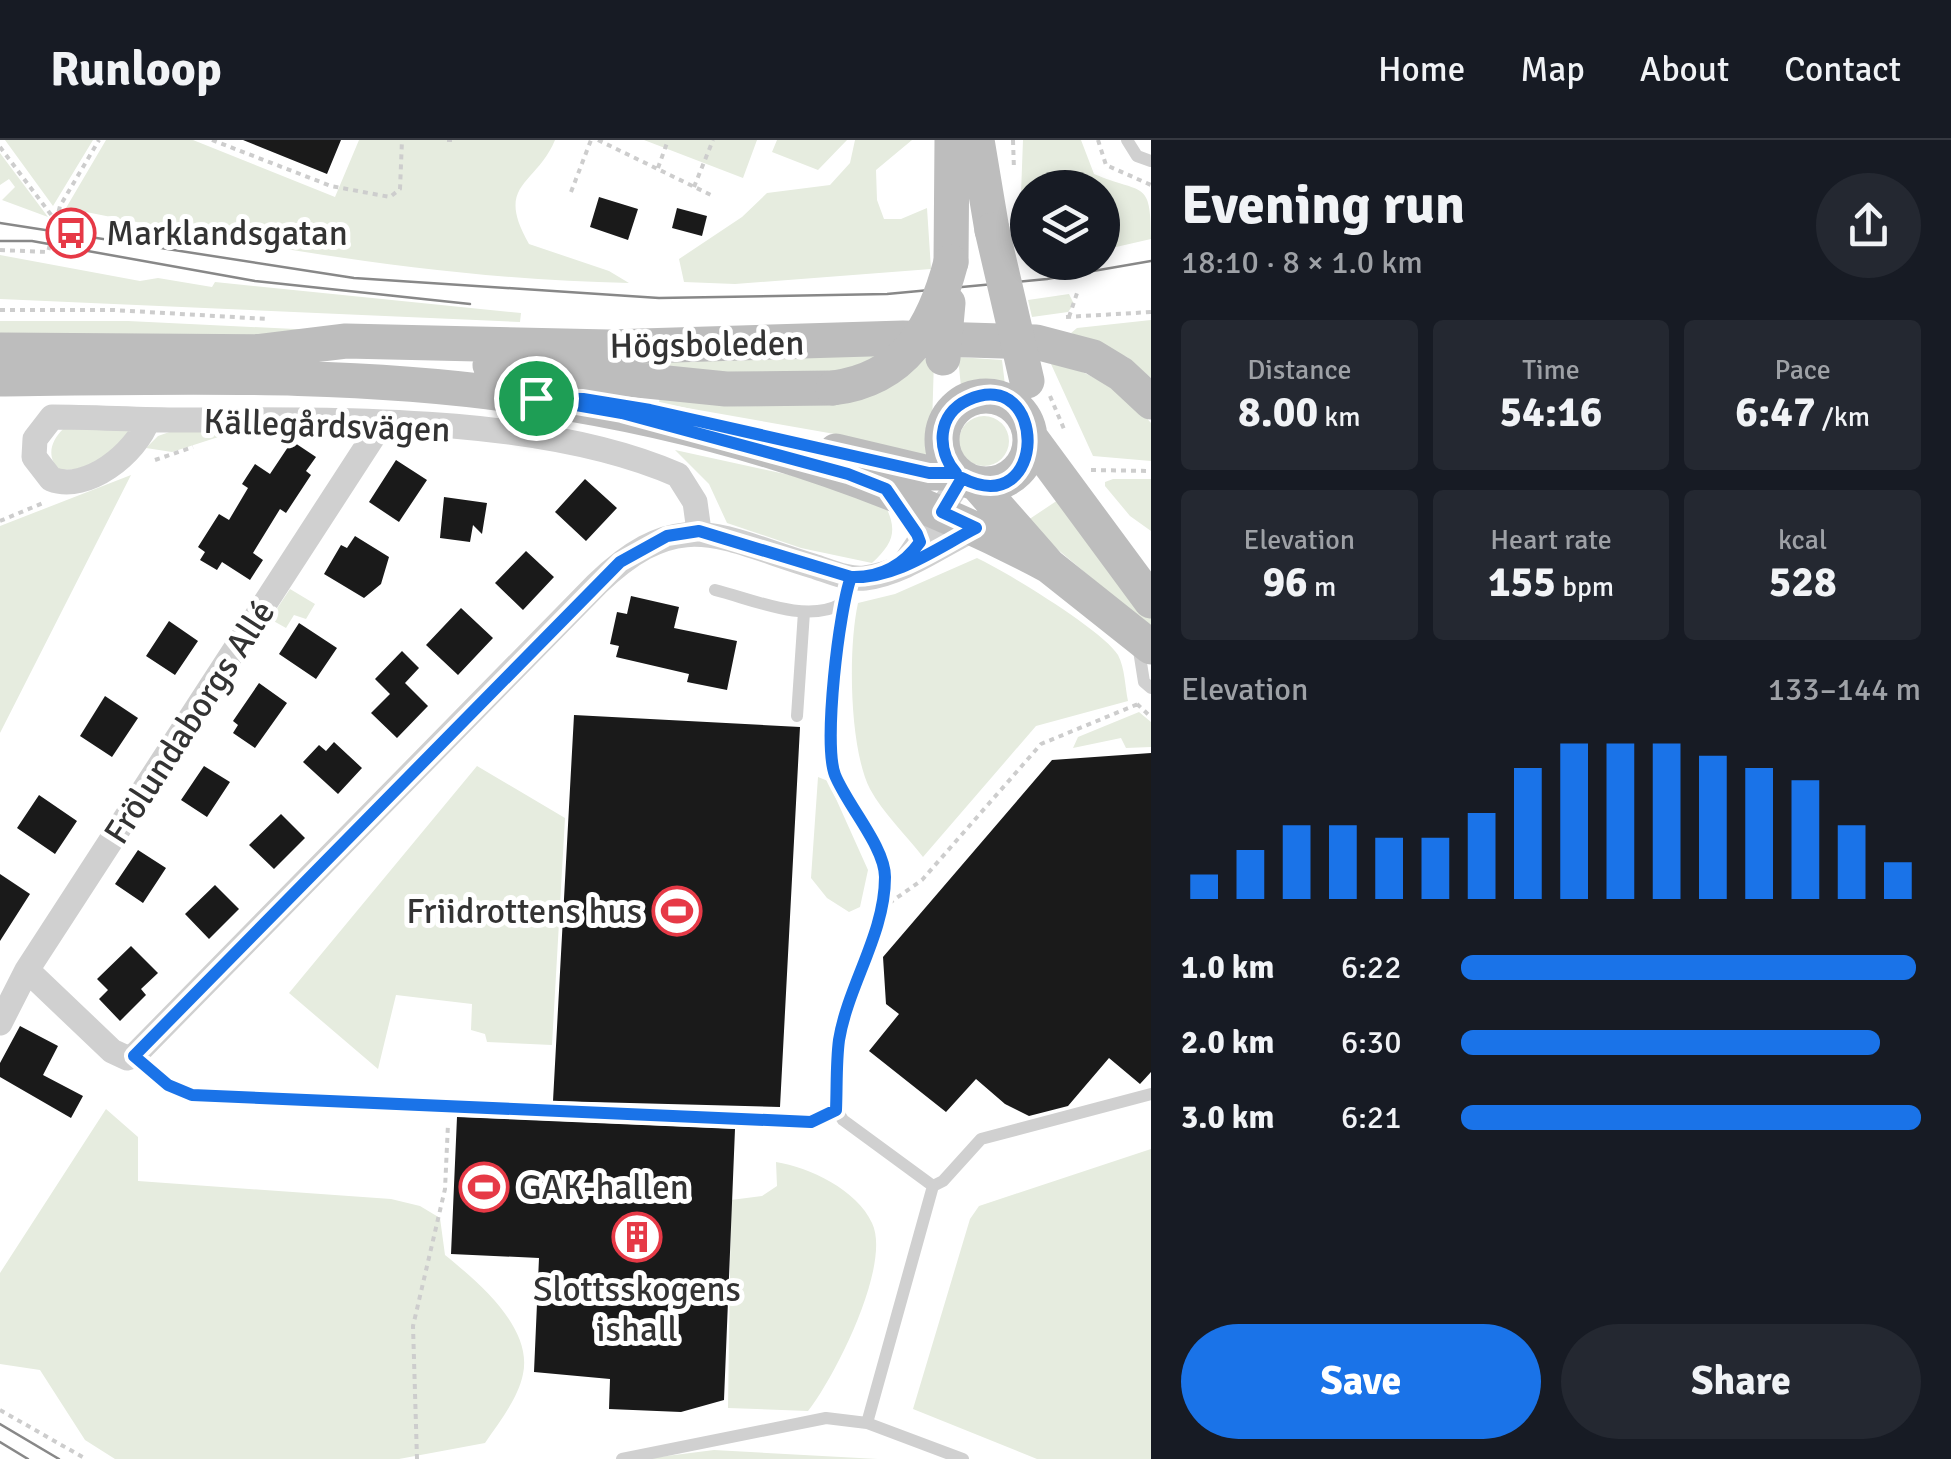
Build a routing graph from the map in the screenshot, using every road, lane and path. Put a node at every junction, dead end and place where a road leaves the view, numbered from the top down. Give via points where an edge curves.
1 (99, 140) edge
2 (212, 140) edge
3 (402, 140) edge
4 (595, 140) edge
5 (668, 140) edge
6 (713, 140) edge
7 (952, 140) edge
8 (977, 140) edge
9 (1098, 140) edge
10 (1127, 140) edge
11 (0, 147) edge
12 (1151, 161) edge
13 (657, 169) junction
14 (1151, 186) edge
15 (694, 187) junction
16 (572, 192) dead end
17 (711, 195) dead end
18 (56, 220) junction
19 (69, 224) dead end
20 (0, 250) edge
21 (951, 262) junction
22 (1078, 290) dead end
23 (1069, 317) dead end
24 (0, 350) edge
25 (254, 352) junction
26 (0, 379) edge
27 (536, 398) junction
28 (1151, 402) edge
29 (951, 413) junction
30 (148, 420) dead end
31 (382, 423) junction
32 (1027, 428) junction
33 (1151, 470) edge
34 (1085, 472) dead end
35 (965, 478) junction
36 (911, 524) junction
37 (976, 528) junction
38 (699, 531) junction
39 (1049, 566) junction
40 (851, 577) junction
41 (715, 590) dead end
42 (1151, 601) edge
43 (842, 604) junction
44 (804, 612) junction
45 (1144, 641) edge
46 (1151, 688) edge
47 (1138, 704) dead end
48 (797, 716) dead end
49 (881, 909) junction
50 (27, 970) junction
51 (0, 1023) edge
52 (134, 1056) junction
53 (1151, 1094) edge
54 (449, 1105) junction
55 (836, 1110) junction
56 (933, 1186) junction
57 (0, 1410) edge
58 (868, 1423) junction
59 (86, 1459) edge
60 (417, 1459) edge
61 (622, 1459) edge
62 (963, 1459) edge

1 - 18 path
2 - 3 path via 331,186 390,197 400,189
4 - 13 path
4 - 16 path
5 - 13 path
6 - 15 path
7 - 21 main road, Högsboleden
8 - 32 main road, Högsboleden, bridge via 1027,381
9 - 14 path via 1106,165
10 - 12 lane via 1136,156
11 - 18 path
13 - 15 path
15 - 17 path
18 - 19 path
18 - 20 path via 48,252
21 - 25 main road, Högsboleden, bridge via 935,314 912,350 883,374 833,388 726,389 435,358
21 - 29 main road, Högsboleden, bridge via 943,358
22 - 23 path
24 - 25 main road, Högsboleden
25 - 28 main road, Högsboleden via 346,341 609,347 903,338 1036,342 1093,357
26 - 27 main road, Högsboleden via 395,384
27 - 35 main road, Högsboleden via 650,410
27 - 36 main road, Högsboleden via 787,456
29 - 32 main road via 987,396 1006,401
29 - 35 main road, Högsboleden via 942,444
30 - 31 street, Källegårdsvägen
31 - 38 street, Källegårdsvägen via 526,436 655,464 688,485
31 - 50 street, Frölundaborgs Allé
32 - 35 main road, Högsboleden via 1026,458 1013,476 998,483
32 - 42 main road
33 - 34 path
35 - 36 street
35 - 39 main road
36 - 37 main road, Högsboleden
36 - 37 street via 923,558
36 - 40 street via 865,578
37 - 39 main road, Högsboleden
38 - 40 street
38 - 52 street via 667,536 620,562
39 - 45 main road
40 - 43 lane
41 - 44 lane
43 - 44 lane
43 - 49 path via 830,756 881,855
44 - 48 lane
45 - 46 lane via 1144,682
47 - 49 path via 1041,744 922,880
49 - 55 path via 840,1038
50 - 51 street, Frölundaborgs Allé
50 - 52 street via 112,1051
52 - 54 lane via 168,1085 192,1095
53 - 56 lane via 980,1139
54 - 55 lane via 811,1122
54 - 60 path via 445,1190 413,1326
55 - 56 lane
56 - 58 lane
57 - 59 path
58 - 61 lane via 826,1418
58 - 62 lane

